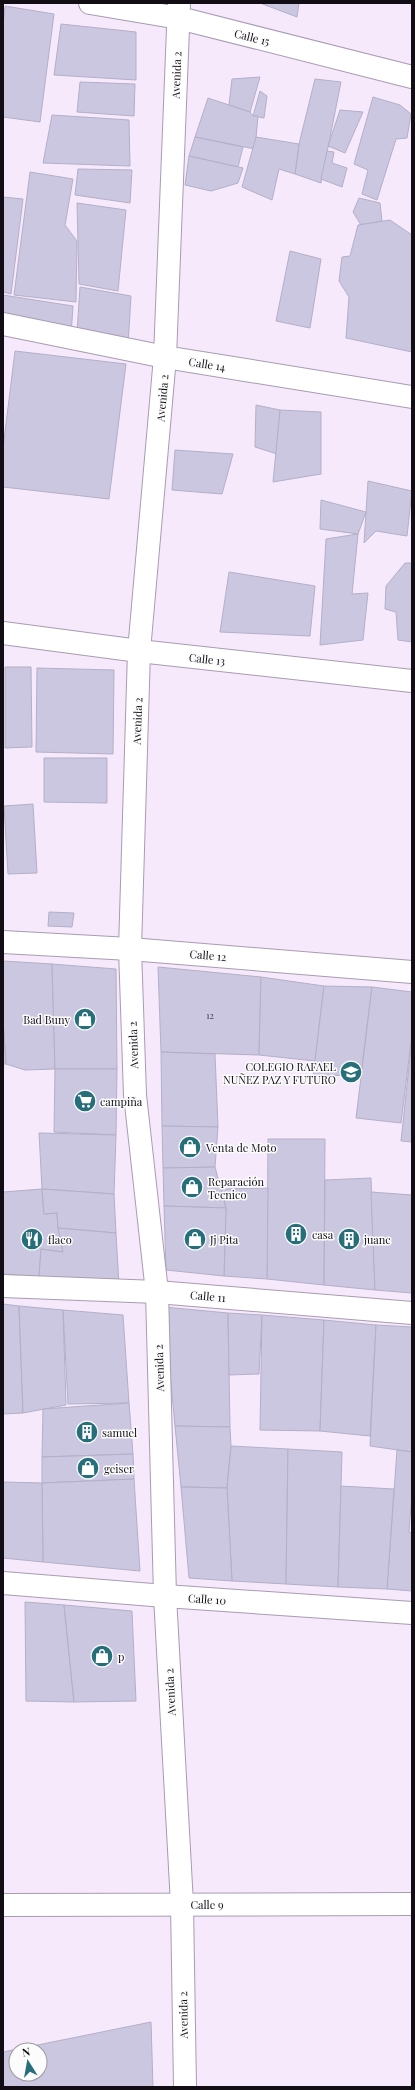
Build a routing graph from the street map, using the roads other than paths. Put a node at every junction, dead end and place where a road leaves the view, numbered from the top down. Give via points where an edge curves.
1 (90, 3) edge
2 (179, 10) edge
3 (412, 77) edge
4 (3, 324) edge
5 (165, 357) junction
6 (412, 397) edge
7 (3, 633) edge
8 (139, 651) junction
9 (412, 681) edge
10 (3, 942) edge
11 (130, 948) junction
12 (412, 972) edge
13 (3, 1286) edge
14 (157, 1292) junction
15 (412, 1313) edge
16 (3, 1583) edge
17 (165, 1596) junction
18 (412, 1613) edge
19 (182, 1904) junction
20 (412, 1904) edge
21 (3, 1905) edge
22 (184, 2087) edge

1 - 2 street, Calle 15
2 - 3 street, Calle 15
2 - 5 street, Avenida 2
4 - 5 street, Calle 14
5 - 6 street, Calle 14
5 - 8 street, Avenida 2
7 - 8 street, Calle 13
8 - 9 street, Calle 13
8 - 11 street, Avenida 2
10 - 11 street, Calle 12
11 - 12 street, Calle 12
11 - 14 street, Avenida 2 via 135,1095
13 - 14 street, Calle 11
14 - 15 street, Calle 11
14 - 17 street, Avenida 2
16 - 17 street, Calle 10
17 - 18 street, Calle 10
17 - 19 street, Avenida 2
19 - 20 street, Calle 9
19 - 21 street, Calle 9
19 - 22 street, Avenida 2

